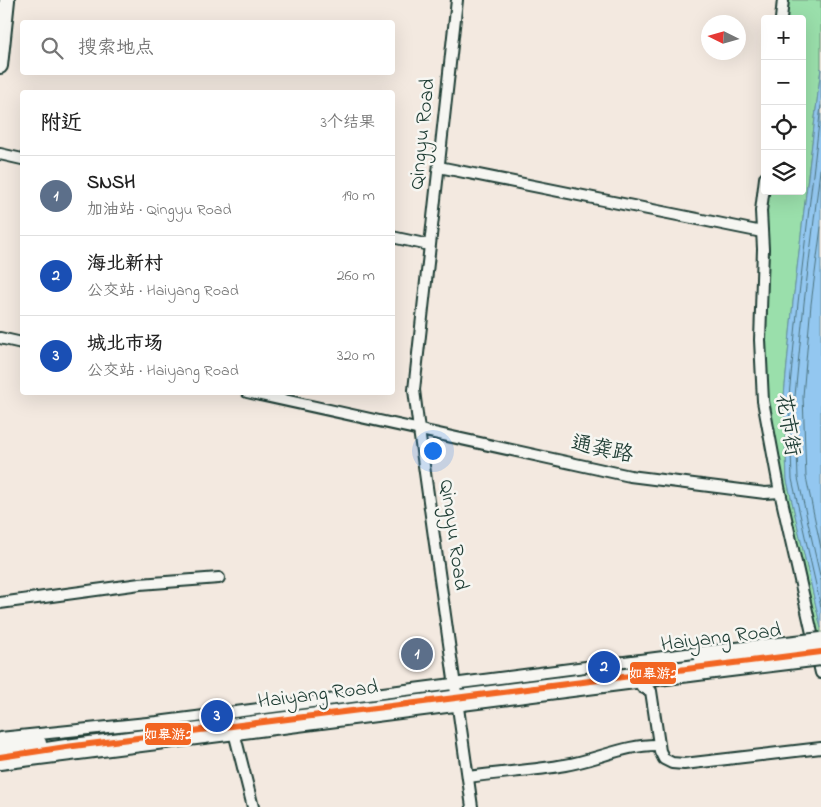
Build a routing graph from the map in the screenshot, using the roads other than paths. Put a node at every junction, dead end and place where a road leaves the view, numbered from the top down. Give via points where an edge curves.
1 (8, 0) edge
2 (457, 0) edge
3 (783, 0) edge
4 (782, 15) edge
5 (0, 66) edge
6 (0, 154) edge
7 (20, 159) edge
8 (439, 167) junction
9 (763, 195) edge
10 (762, 232) junction
11 (395, 238) edge
12 (429, 245) junction
13 (0, 338) edge
14 (20, 343) edge
15 (261, 395) edge
16 (419, 430) junction
17 (780, 492) junction
18 (219, 578) dead end
19 (0, 603) edge
20 (821, 638) edge
21 (821, 645) edge
22 (821, 652) edge
23 (821, 660) edge
24 (704, 663) junction
25 (637, 672) junction
26 (821, 673) edge
27 (456, 694) junction
28 (234, 730) junction
29 (0, 738) edge
30 (659, 745) junction
31 (0, 746) edge
32 (821, 748) edge
33 (0, 757) edge
34 (0, 764) edge
35 (468, 777) junction
36 (253, 807) edge
37 (472, 807) edge

1 - 5 main road
2 - 8 street, Qingyu Road
3 - 4 street
6 - 7 street
8 - 10 street
8 - 12 street, Qingyu Road
9 - 10 street, 花市街
10 - 17 street, 花市街 via 761,377
11 - 12 street
12 - 16 street, Qingyu Road via 414,390
13 - 14 street
15 - 16 street, 通龚路
16 - 17 street, 通龚路 via 630,476 764,493
16 - 27 street, Qingyu Road
17 - 26 street, 花市街
18 - 19 street via 140,584
20 - 24 street, bridge
21 - 24 main road, Haiyang Road, bridge
22 - 24 main road, Haiyang Road
23 - 24 street, bridge
24 - 25 main road, Haiyang Road
25 - 27 main road, Haiyang Road
25 - 30 street via 642,687 651,691
27 - 28 main road, Haiyang Road
27 - 29 street
27 - 31 main road, Haiyang Road
27 - 35 street, Qingyu Road
28 - 33 main road, Haiyang Road
28 - 34 street
28 - 36 street
30 - 32 street via 664,759 684,764
30 - 35 street via 619,750 566,765
35 - 37 street, Qingyu Road

